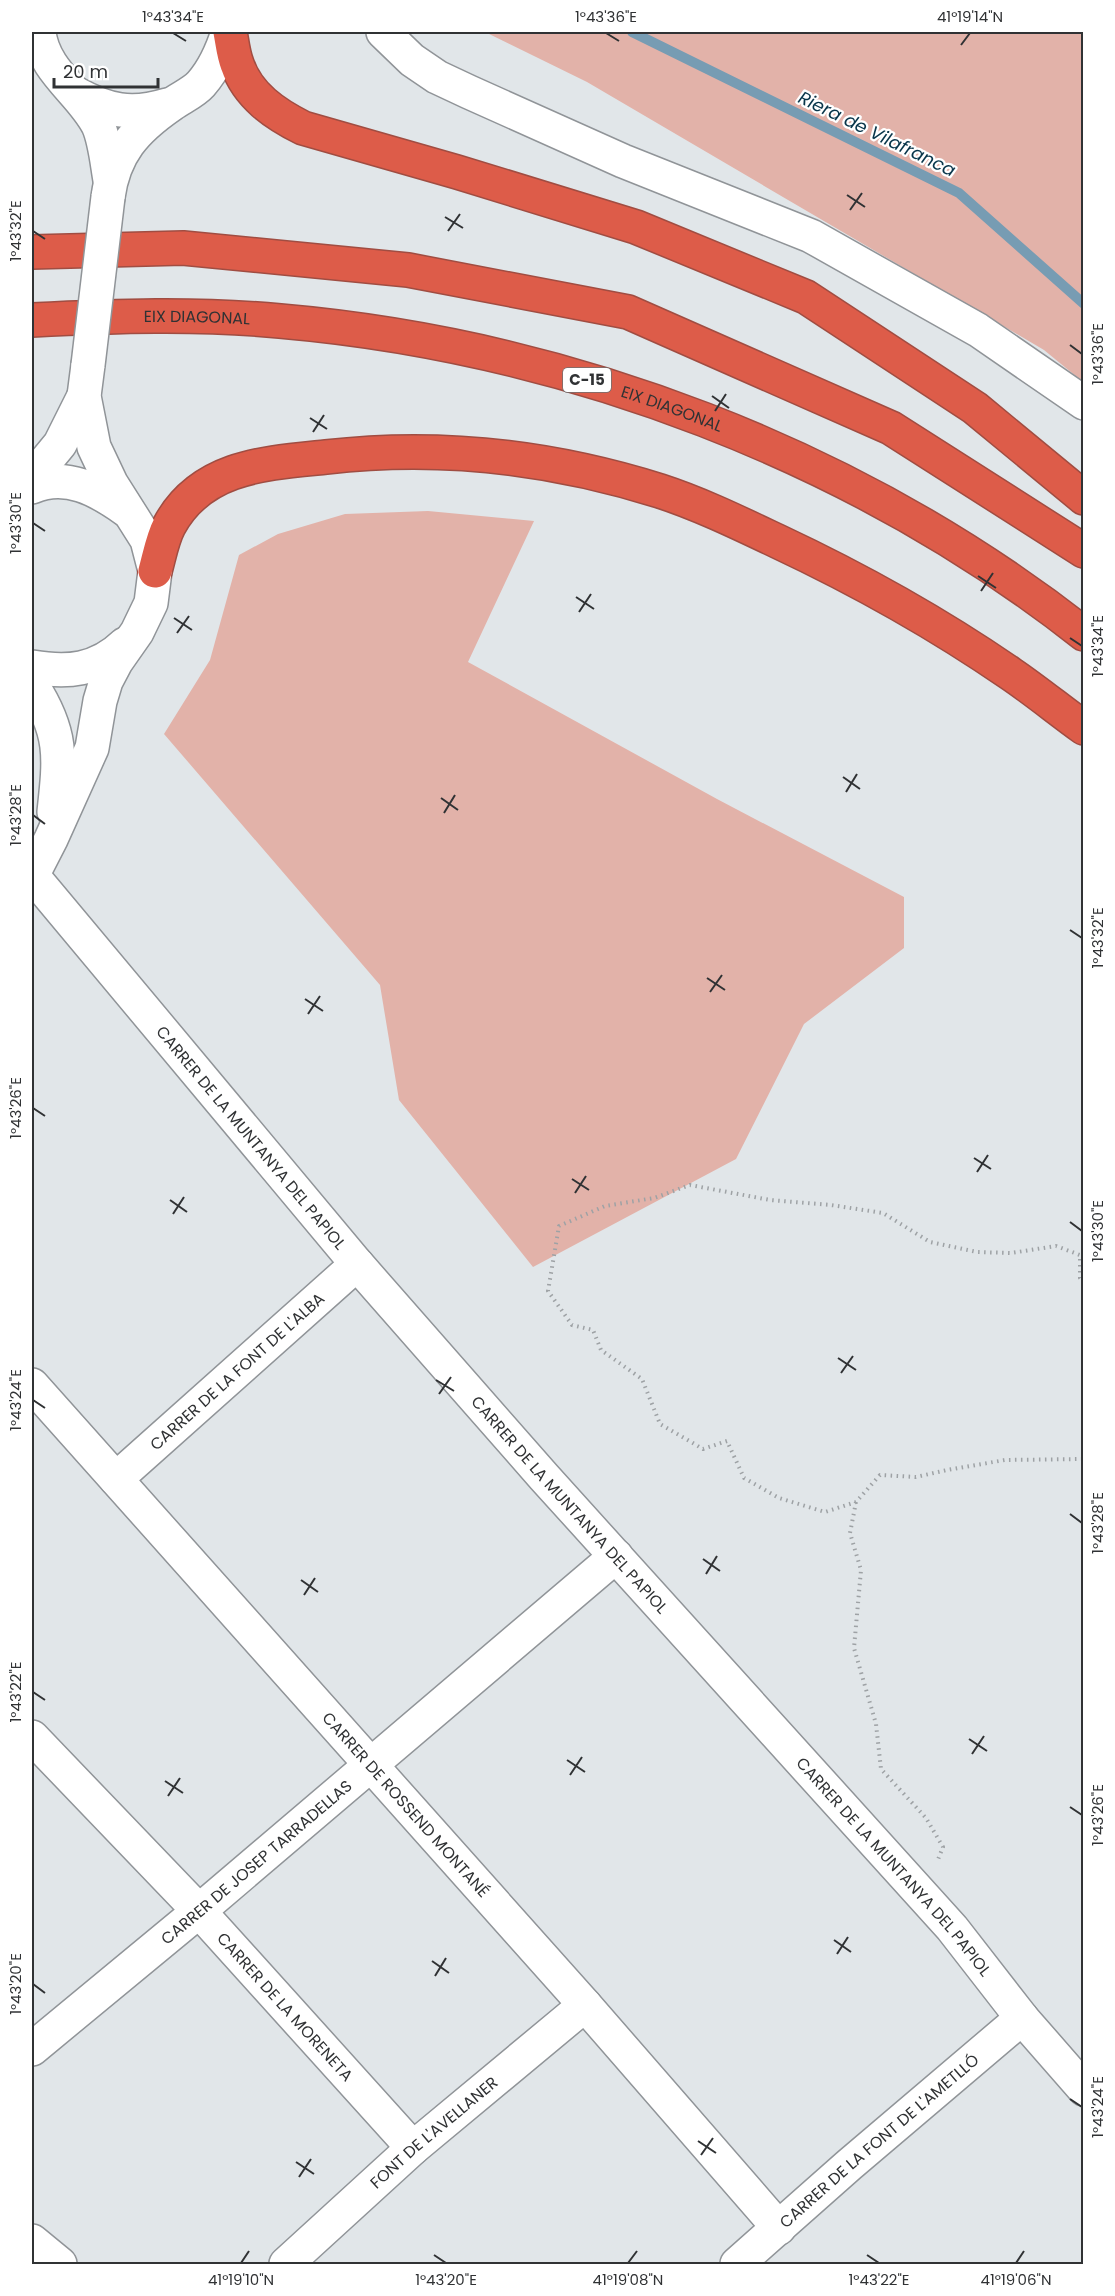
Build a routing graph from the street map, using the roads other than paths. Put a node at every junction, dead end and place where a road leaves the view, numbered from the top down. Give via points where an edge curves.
1 (39, 32) edge
2 (229, 32) edge
3 (383, 32) edge
4 (75, 93) junction
5 (173, 104) junction
6 (109, 188) junction
7 (32, 252) edge
8 (32, 320) edge
9 (86, 380) junction
10 (1083, 403) edge
11 (32, 478) edge
12 (32, 487) edge
13 (1083, 498) edge
14 (130, 512) junction
15 (1083, 551) edge
16 (155, 571) junction
17 (136, 632) junction
18 (1083, 634) edge
19 (32, 667) edge
20 (32, 685) edge
21 (1083, 728) edge
22 (51, 839) junction
23 (32, 876) edge
24 (357, 1264) junction
25 (32, 1384) edge
26 (116, 1479) junction
27 (616, 1556) junction
28 (32, 1737) edge
29 (371, 1765) junction
30 (199, 1911) junction
31 (585, 2005) junction
32 (1022, 2018) junction
33 (32, 2049) edge
34 (1083, 2089) edge
35 (413, 2148) junction
36 (779, 2228) junction
37 (32, 2241) edge
38 (60, 2265) edge
39 (286, 2265) edge
40 (737, 2265) edge

1 - 4 street via 53,69
2 - 5 street via 219,60 200,85
2 - 13 highway via 237,64 248,85 282,117 303,128 636,227 806,297 975,408
3 - 10 street via 437,77 622,161 821,241 978,330
4 - 5 street via 97,105 122,111 148,111
4 - 6 street via 98,126
5 - 6 street via 145,123 128,142
6 - 9 street, bridge
7 - 15 highway via 183,248 373,266 628,312 891,428
8 - 18 highway, EIX DIAGONAL / C-15 via 212,316 280,321 410,337 598,383 723,428 851,486 956,546
9 - 11 street via 60,444
9 - 14 street via 94,447
12 - 14 street via 44,482 74,483 101,492
14 - 16 street via 147,540
16 - 17 street via 151,603
16 - 21 highway via 168,527 184,504 203,486 224,475 267,463 350,454 428,451 506,457 580,470 662,492 738,522 831,566 920,616 1011,674
17 - 19 street via 115,653 89,667 59,671
17 - 22 street via 106,681 92,748
20 - 22 street via 55,728 58,747
22 - 23 street
23 - 24 street, CARRER DE LA MUNTANYA DEL PAPIOL
24 - 26 street, CARRER DE LA FONT DE L'ALBA
24 - 27 street, CARRER DE LA MUNTANYA DEL PAPIOL
25 - 26 street, CARRER DE ROSSEND MONTANÉ
26 - 29 street, CARRER DE ROSSEND MONTANÉ
27 - 29 street, CARRER DE JOSEP TARRADELLAS
27 - 32 street, CARRER DE LA MUNTANYA DEL PAPIOL via 952,1928
28 - 30 street, CARRER DE LA MORENETA
29 - 30 street, CARRER DE JOSEP TARRADELLAS
29 - 31 street, CARRER DE ROSSEND MONTANÉ
30 - 33 street, CARRER DE JOSEP TARRADELLAS
30 - 35 street, CARRER DE LA MORENETA
31 - 35 street, FONT DE L'AVELLANER
31 - 36 street, CARRER DE ROSSEND MONTANÉ
32 - 34 street, CARRER DE LA MUNTANYA DEL PAPIOL
32 - 36 street, CARRER DE LA FONT DE L'AMETLLÓ
35 - 39 street, FONT DE L'AVELLANER
36 - 40 street, CARRER DE LA FONT DE L'AMETLLÓ
37 - 38 street

